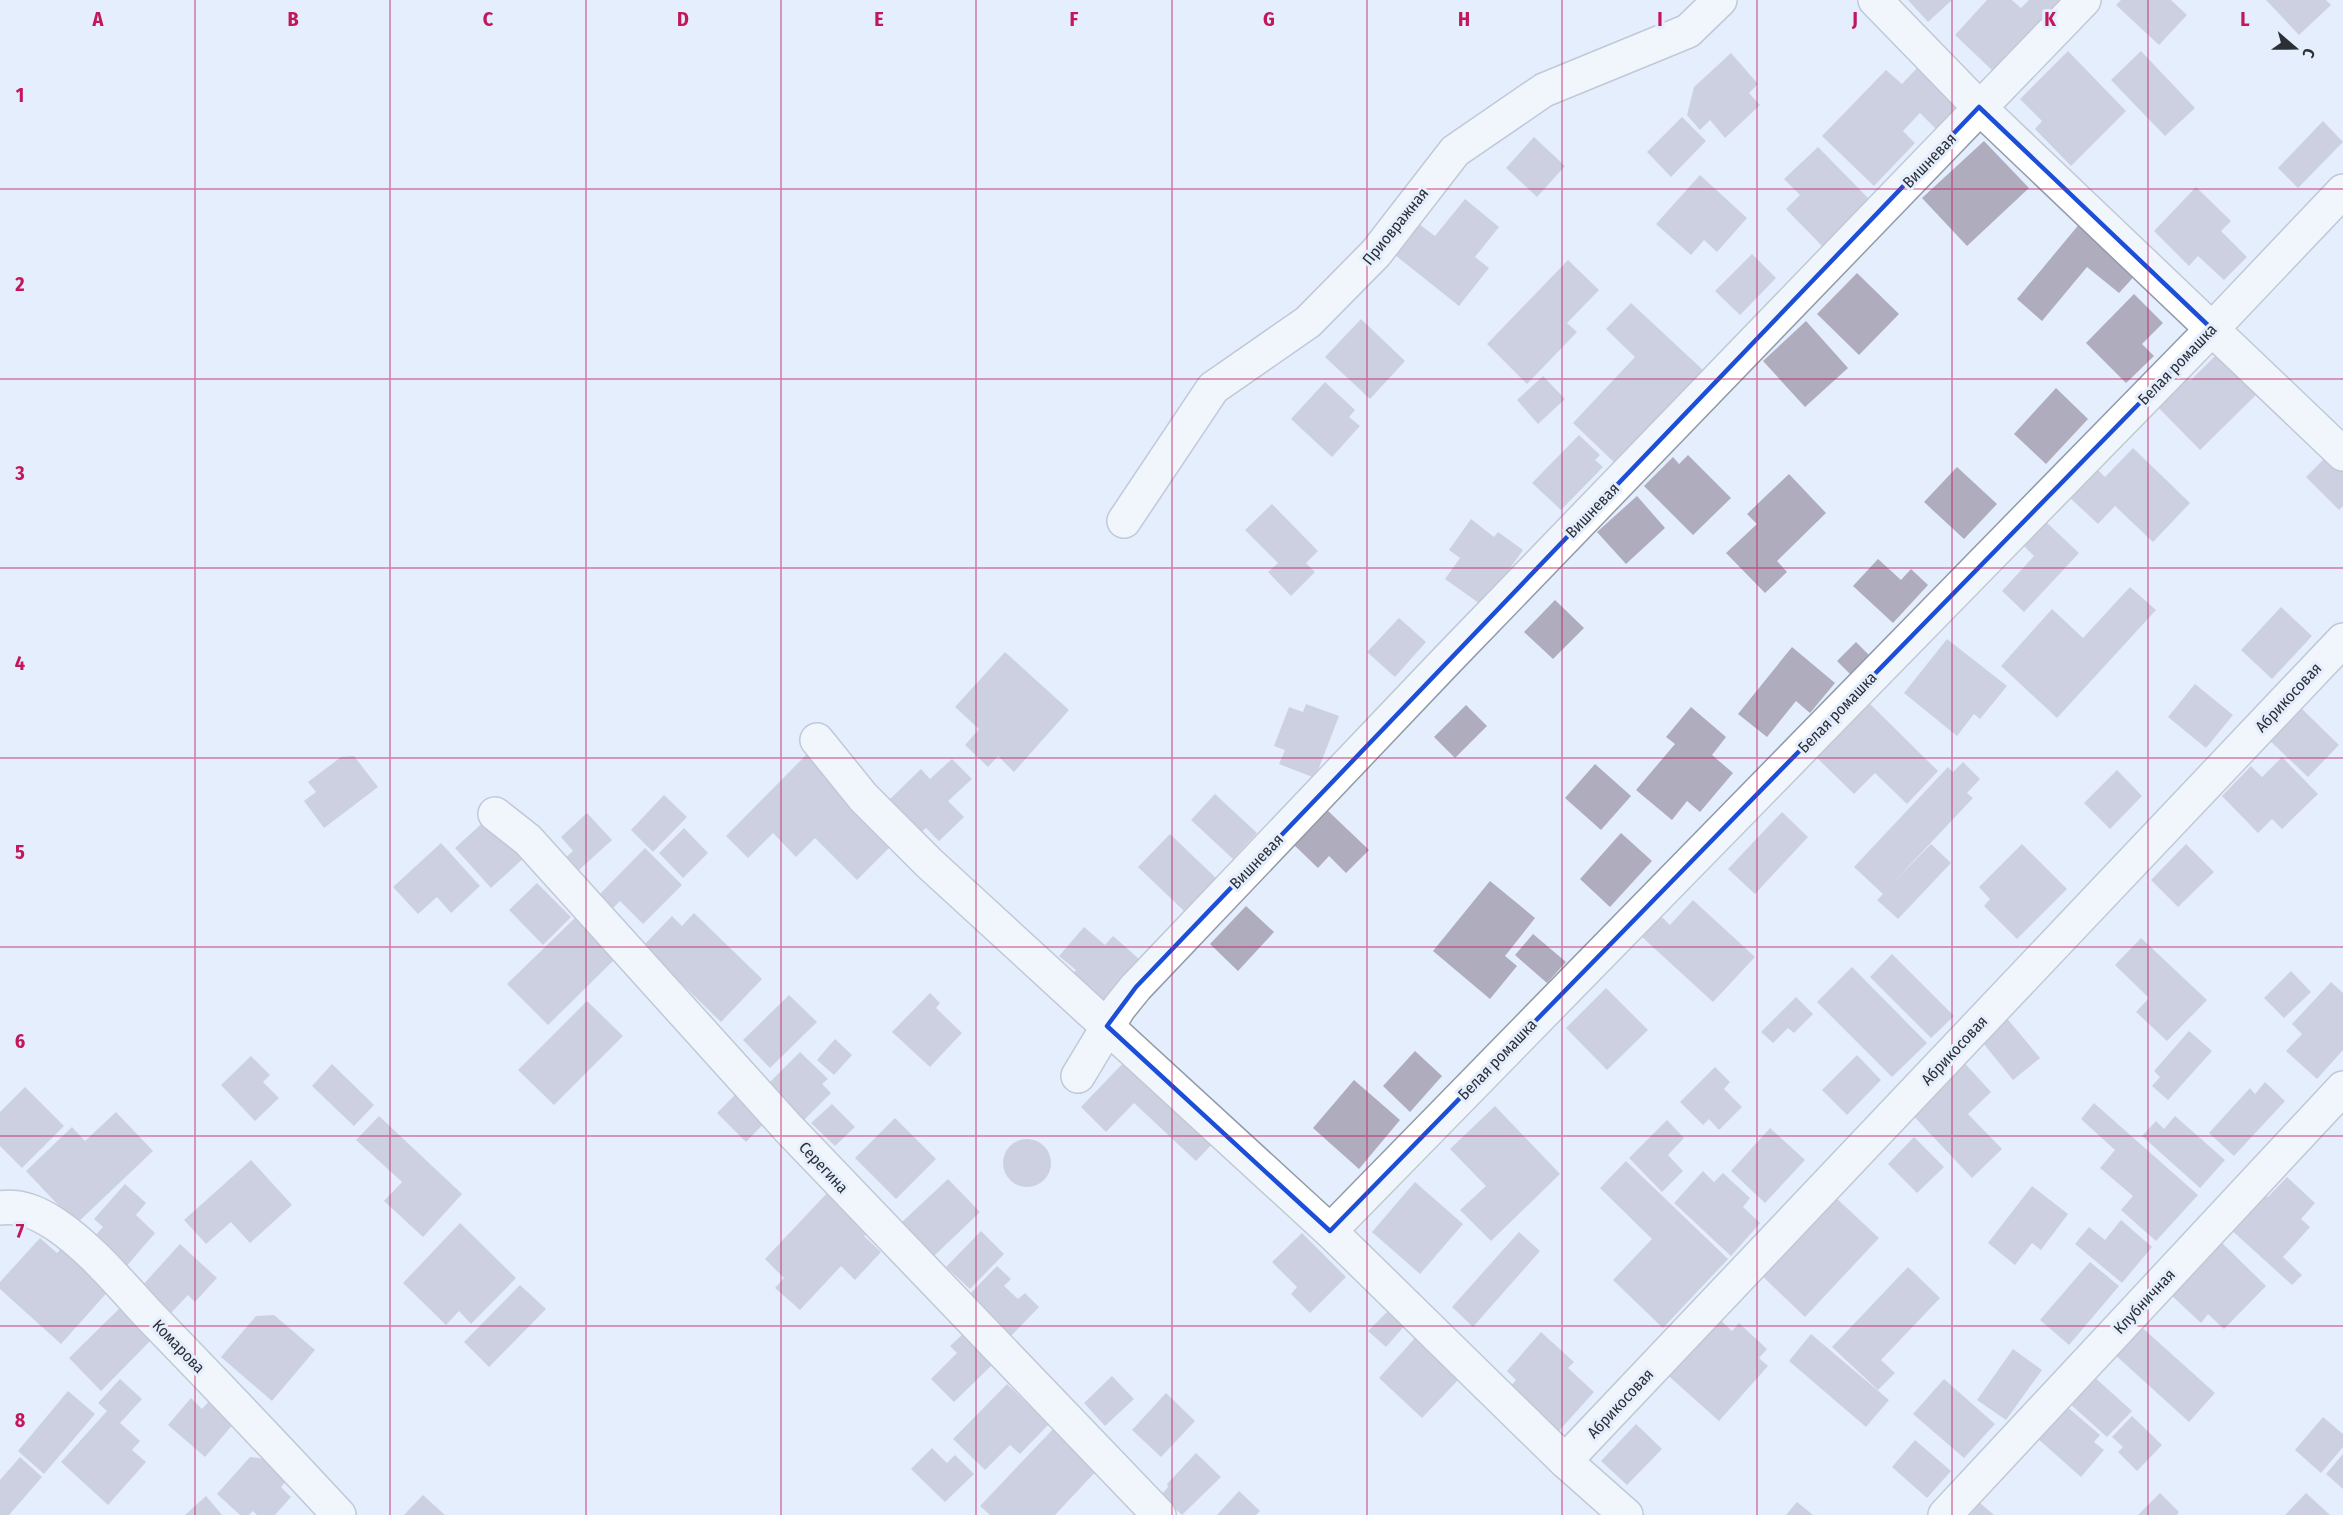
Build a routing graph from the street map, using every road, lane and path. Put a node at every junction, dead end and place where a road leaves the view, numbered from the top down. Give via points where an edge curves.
1 (1720, 0) edge
2 (1875, 0) edge
3 (2084, 0) edge
4 (1980, 108) junction
5 (2343, 191) edge
6 (2212, 329) junction
7 (2343, 454) edge
8 (1124, 521) dead end
9 (2343, 640) edge
10 (816, 740) dead end
11 (495, 814) dead end
12 (1107, 1026) junction
13 (1078, 1077) dead end
14 (2343, 1088) edge
15 (0, 1208) edge
16 (1329, 1230) junction
17 (1565, 1461) junction
18 (339, 1515) edge
19 (1159, 1515) edge
20 (1626, 1515) edge
21 (1945, 1515) edge

1 - 8 street, Приовражная via 1688,31 1544,90 1455,150 1376,252 1308,322 1214,388
2 - 4 street
3 - 4 street, Вишневая
4 - 6 street
4 - 12 street, Вишневая via 1168,953
5 - 6 street, Белая ромашка
6 - 7 street
6 - 16 street, Белая ромашка
9 - 17 street, Абрикосовая
10 - 12 street via 863,797 929,863
11 - 19 street, Серегина via 528,840 788,1128
12 - 13 street, Вишневая
12 - 16 street
14 - 21 street, Клубничная
15 - 18 street, Комарова via 33,1211 87,1250
16 - 17 street
17 - 20 street

